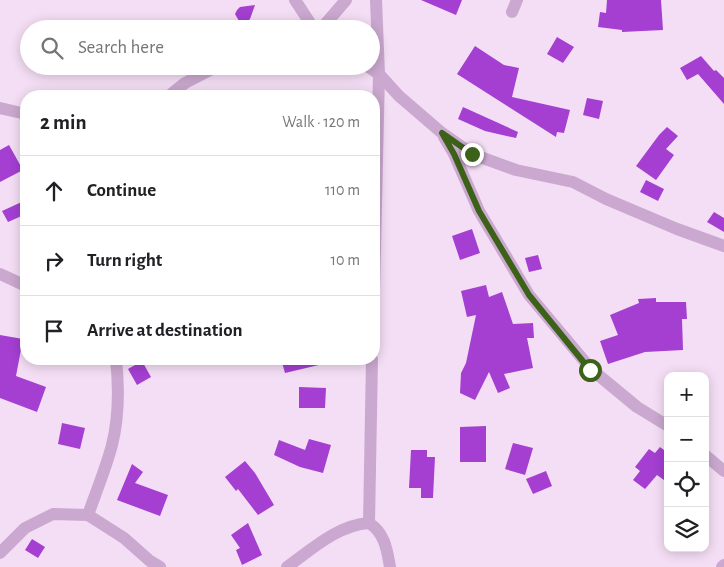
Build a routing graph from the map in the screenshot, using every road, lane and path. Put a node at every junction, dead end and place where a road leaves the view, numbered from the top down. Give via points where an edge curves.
1 (295, 0) edge
2 (346, 0) edge
3 (376, 0) edge
4 (517, 0) edge
5 (512, 12) dead end
6 (308, 20) edge
7 (329, 20) edge
8 (377, 20) edge
9 (200, 75) edge
10 (379, 75) edge
11 (380, 75) edge
12 (176, 90) edge
13 (379, 90) edge
14 (0, 108) edge
15 (20, 113) edge
16 (442, 133) junction
17 (724, 246) edge
18 (0, 274) edge
19 (20, 283) edge
20 (117, 365) edge
21 (372, 365) edge
22 (664, 424) edge
23 (709, 458) edge
24 (724, 471) edge
25 (88, 515) junction
26 (369, 523) junction
27 (0, 553) edge
28 (160, 567) edge
29 (287, 567) edge
30 (390, 567) edge

1 - 6 street
2 - 7 street
3 - 8 street
4 - 5 street
9 - 12 street
10 - 13 street
11 - 16 street
14 - 15 street
16 - 17 street via 472,154 516,170 573,182 650,218
16 - 22 street via 479,211 529,295 590,370 637,408
18 - 19 street
20 - 25 street via 112,446
21 - 26 street
23 - 24 street
25 - 27 street via 53,514 25,528
25 - 28 street
26 - 29 street via 348,527
26 - 30 street via 378,529 385,542

